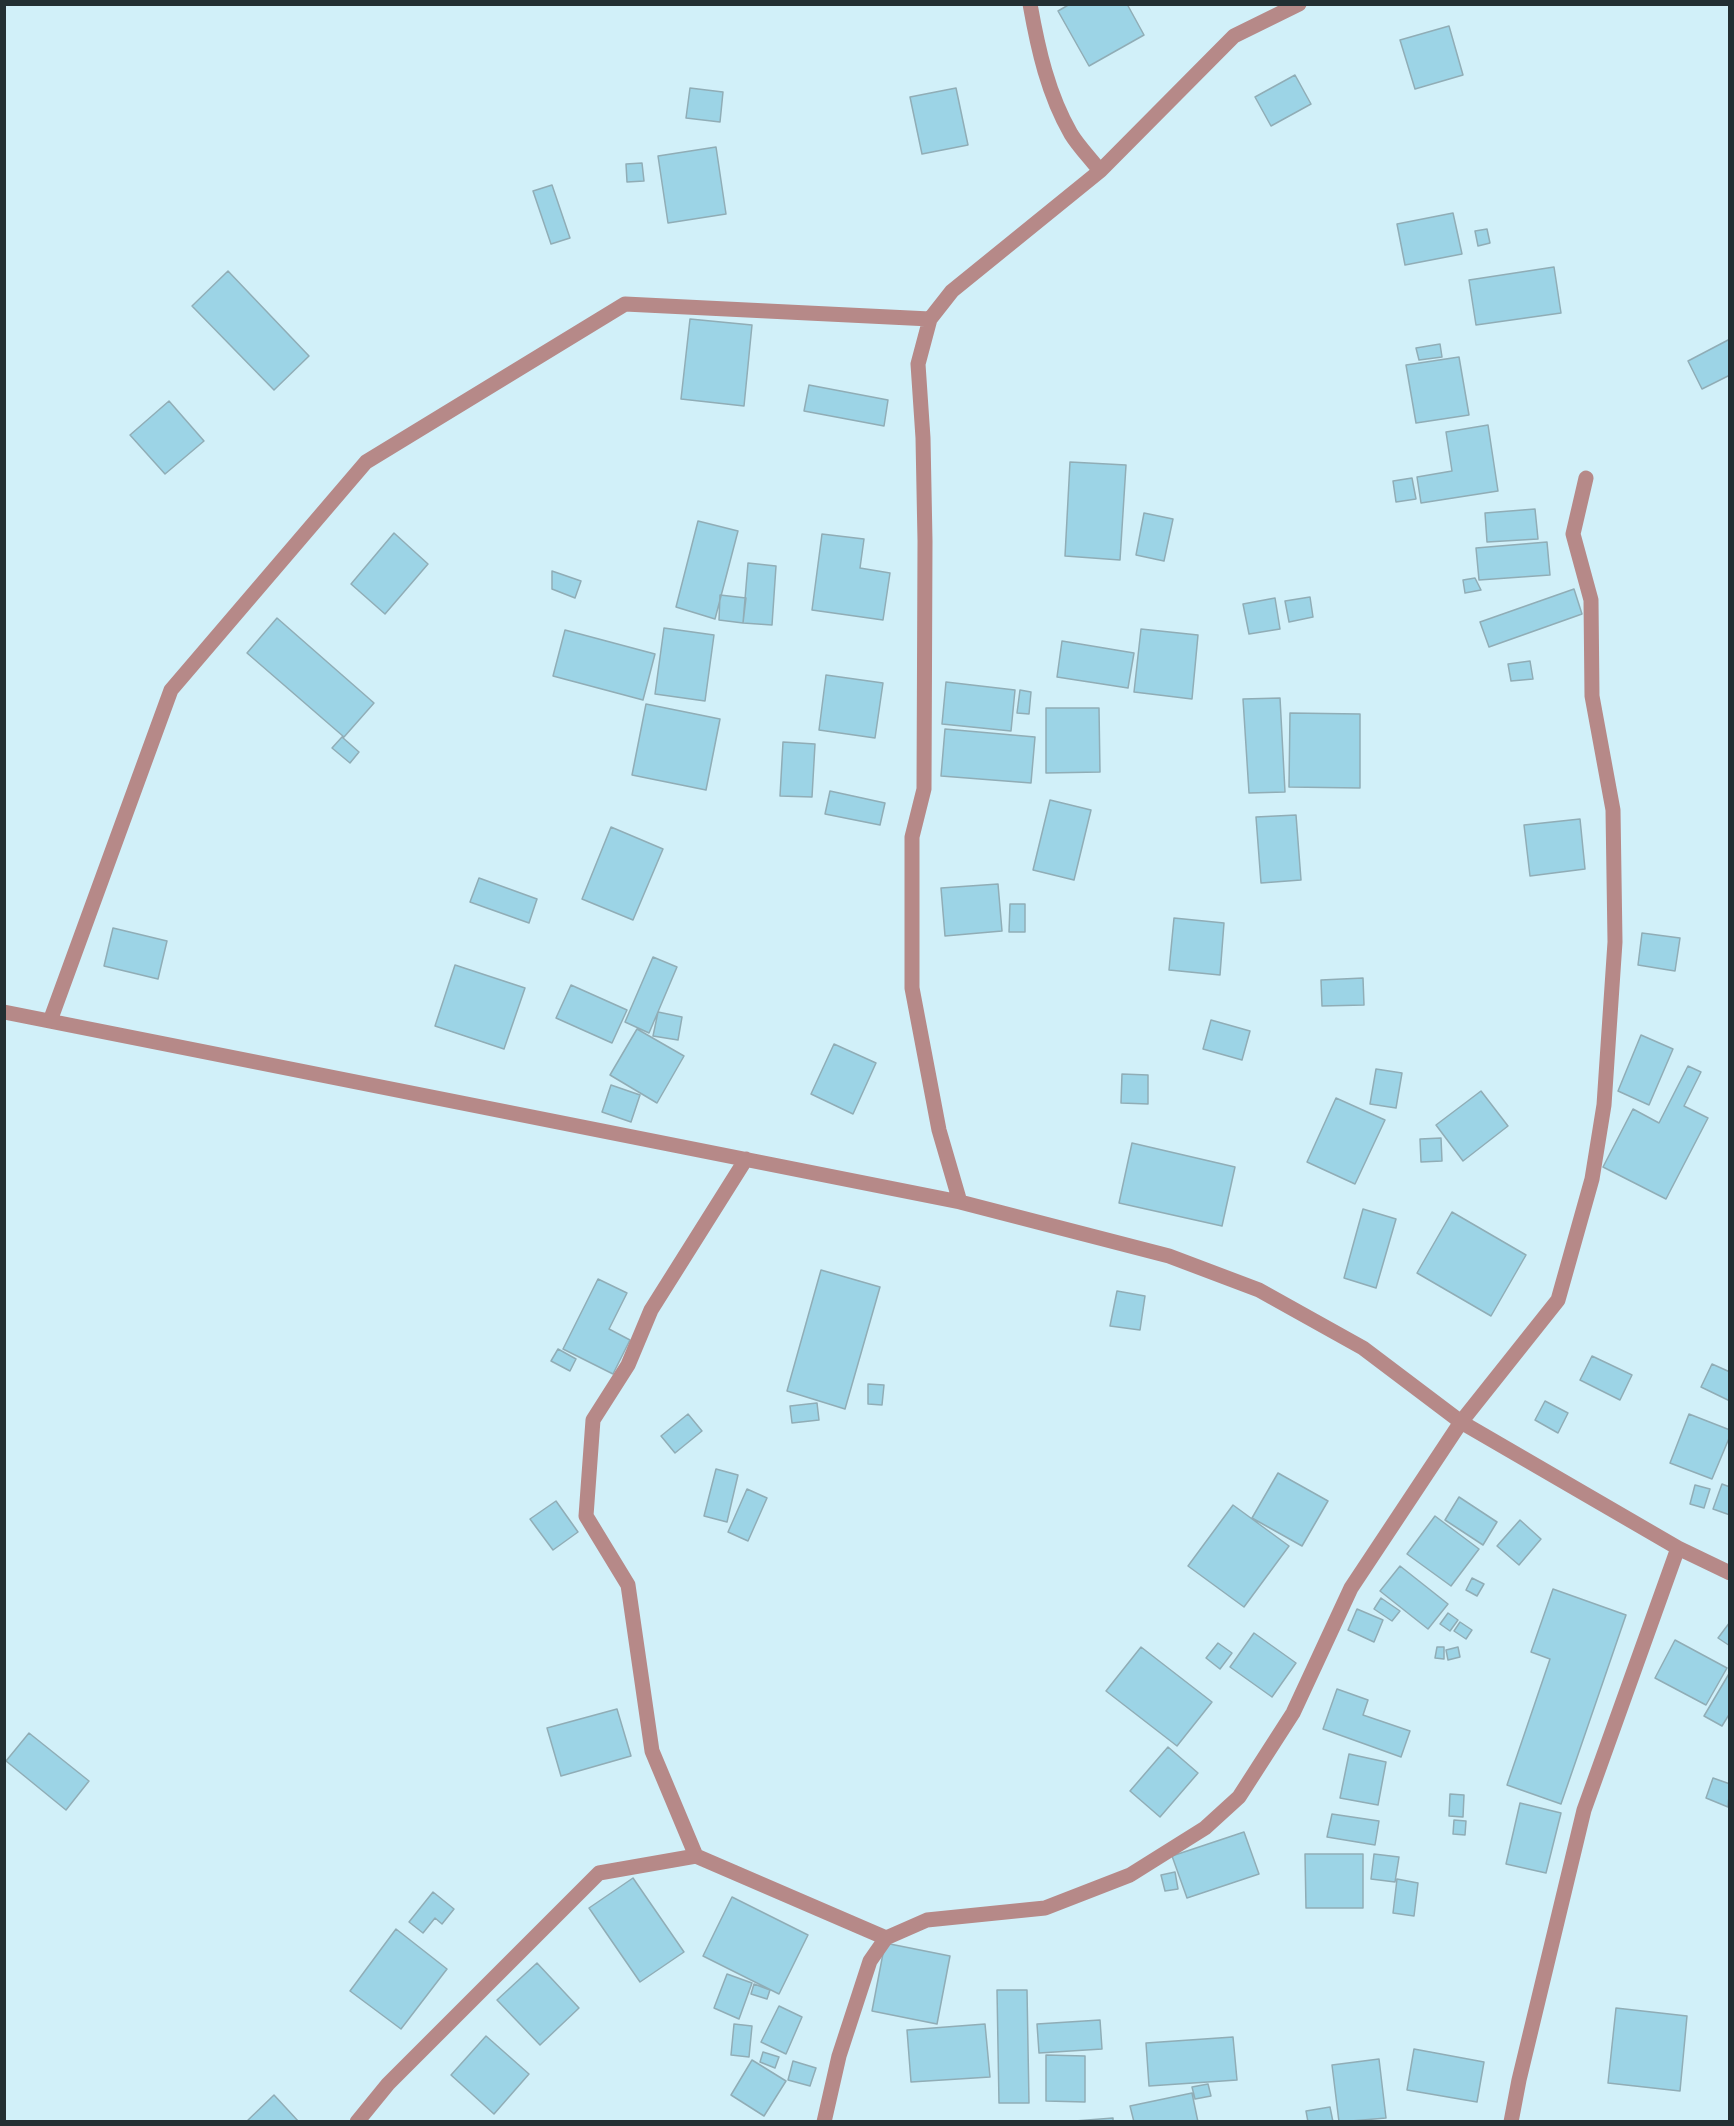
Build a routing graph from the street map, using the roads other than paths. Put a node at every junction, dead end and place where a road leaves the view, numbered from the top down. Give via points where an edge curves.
1 (1030, 4) edge
2 (1299, 4) edge
3 (1100, 171) junction
4 (930, 319) junction
5 (1586, 478) dead end
6 (4, 1012) edge
7 (50, 1021) junction
8 (746, 1159) junction
9 (960, 1202) junction
10 (1461, 1422) junction
11 (1678, 1548) junction
12 (1730, 1573) edge
13 (696, 1856) junction
14 (886, 1938) junction
15 (357, 2121) edge
16 (824, 2121) edge
17 (1511, 2121) edge

1 - 3 street via 1053,98 1072,135
2 - 3 street via 1234,36
3 - 4 street via 952,291
4 - 7 street via 625,304 366,462 171,690
4 - 9 street via 918,364 925,529 924,789 912,837 912,988 939,1130
5 - 10 street via 1573,534 1591,600 1592,696 1613,810 1615,942 1604,1105 1592,1179 1558,1300
6 - 7 street
7 - 8 street
8 - 9 street
8 - 13 street via 651,1310 628,1365 593,1420 586,1516 628,1585 652,1751
9 - 10 street via 1169,1256 1259,1290 1364,1348
10 - 11 street
10 - 14 street via 1351,1588 1293,1713 1239,1797 1205,1828 1130,1875 1045,1908 927,1920
11 - 12 street
11 - 17 street via 1584,1810
13 - 14 street
13 - 15 street via 599,1873 387,2084
14 - 16 street via 870,1961

